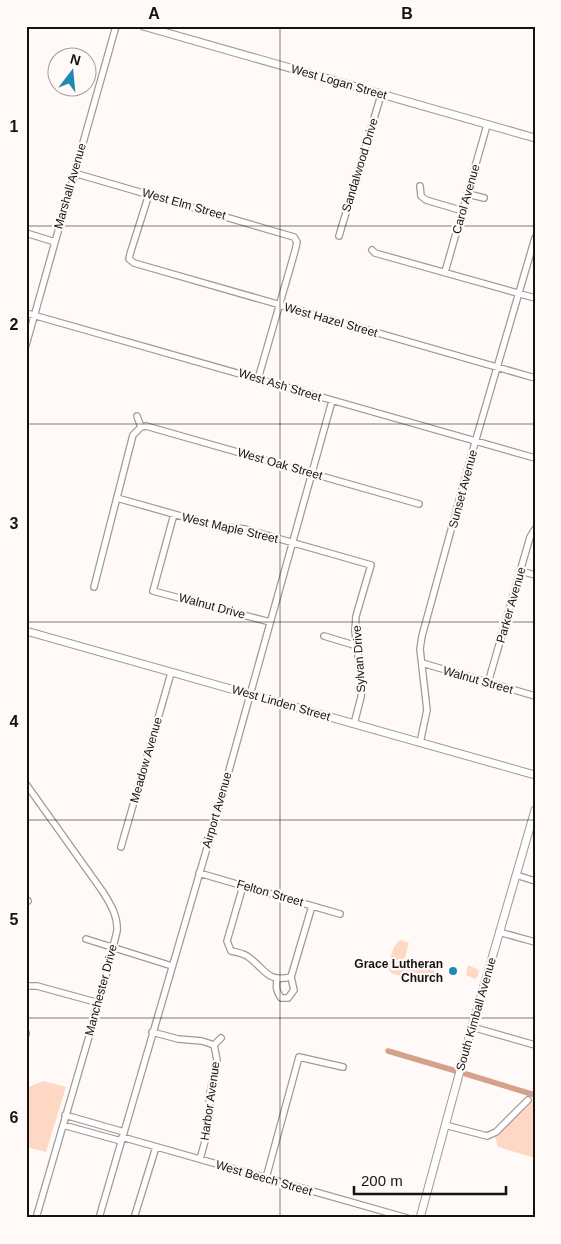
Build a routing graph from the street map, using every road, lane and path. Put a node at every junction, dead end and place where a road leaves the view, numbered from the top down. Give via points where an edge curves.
1 (116, 26) edge
2 (143, 26) edge
3 (381, 95) junction
4 (487, 125) junction
5 (535, 138) edge
6 (74, 172) junction
7 (420, 186) dead end
8 (148, 194) junction
9 (468, 194) junction
10 (484, 198) dead end
11 (463, 211) junction
12 (26, 233) edge
13 (339, 236) dead end
14 (535, 238) edge
15 (55, 242) junction
16 (372, 250) dead end
17 (445, 272) junction
18 (519, 294) junction
19 (535, 298) edge
20 (279, 305) junction
21 (26, 313) edge
22 (34, 315) junction
23 (26, 345) edge
24 (498, 367) junction
25 (258, 378) junction
26 (535, 378) edge
27 (332, 401) junction
28 (137, 416) dead end
29 (141, 427) junction
30 (477, 441) junction
31 (535, 458) edge
32 (311, 473) junction
33 (117, 498) junction
34 (419, 504) dead end
35 (174, 514) junction
36 (535, 529) edge
37 (292, 543) junction
38 (371, 565) joint
39 (521, 571) junction
40 (535, 575) edge
41 (94, 586) dead end
42 (270, 622) junction
43 (26, 631) edge
44 (324, 636) dead end
45 (357, 646) junction
46 (422, 663) junction
47 (171, 673) junction
48 (488, 683) junction
49 (250, 694) junction
50 (535, 696) edge
51 (354, 724) junction
52 (420, 743) junction
53 (535, 775) edge
54 (26, 784) edge
55 (535, 810) edge
56 (121, 847) dead end
57 (199, 873) junction
58 (516, 875) junction
59 (535, 881) edge
60 (243, 886) junction
61 (312, 906) junction
62 (340, 914) dead end
63 (500, 932) junction
64 (86, 939) dead end
65 (535, 942) edge
66 (113, 947) junction
67 (172, 966) junction
68 (291, 977) junction
69 (277, 979) junction
70 (26, 986) edge
71 (99, 1003) junction
72 (472, 1027) junction
73 (152, 1032) junction
74 (221, 1038) dead end
75 (214, 1045) junction
76 (535, 1045) edge
77 (343, 1067) dead end
78 (528, 1100) dead end
79 (65, 1115) junction
80 (63, 1125) junction
81 (445, 1125) junction
82 (122, 1137) junction
83 (156, 1147) junction
84 (200, 1159) junction
85 (266, 1178) junction
86 (381, 1211) junction
87 (36, 1218) edge
88 (99, 1218) edge
89 (134, 1218) edge
90 (379, 1218) edge
91 (406, 1218) edge
92 (420, 1218) edge

1 - 6 street, Marshall Avenue
2 - 3 street, West Logan Street
3 - 4 street, West Logan Street
3 - 13 street, Sandalwood Drive
4 - 5 street, West Logan Street
4 - 9 street, Carol Avenue
6 - 8 street, West Elm Street
6 - 15 street, Marshall Avenue
7 - 11 street via 421,196 426,200
8 - 20 street, West Elm Street via 294,237 297,242
8 - 20 street, West Hazel Street via 129,259
9 - 10 street
9 - 11 street, Carol Avenue
11 - 17 street, Carol Avenue
12 - 15 street
14 - 18 street, Sunset Avenue
15 - 22 street, Marshall Avenue
16 - 17 street
17 - 18 street
18 - 19 street
18 - 24 street, Sunset Avenue
20 - 24 street, West Hazel Street
20 - 25 street
21 - 22 street, West Ash Street
22 - 23 street, Marshall Avenue
22 - 25 street, West Ash Street
24 - 26 street, West Hazel Street
24 - 30 street, Sunset Avenue
25 - 27 street, West Ash Street
27 - 30 street, West Ash Street
27 - 32 street, Airport Avenue
28 - 29 street
29 - 32 street, West Oak Street
29 - 33 street via 134,435
30 - 31 street, West Ash Street
30 - 46 street, Sunset Avenue via 422,636
32 - 34 street, West Oak Street
32 - 37 street, Airport Avenue
33 - 35 street, West Maple Street
33 - 41 street
35 - 37 street, West Maple Street
35 - 42 street, Walnut Drive via 154,591
36 - 39 street, Parker Avenue
37 - 38 street, West Maple Street
37 - 42 street, Airport Avenue
38 - 45 street, Sylvan Drive via 356,616
39 - 40 street
39 - 48 street, Parker Avenue
42 - 49 street, Airport Avenue
43 - 47 street, West Linden Street
44 - 45 street
45 - 51 street, Sylvan Drive via 362,697
46 - 48 street, Walnut Street
46 - 52 street, Sunset Avenue via 427,710
47 - 49 street, West Linden Street
47 - 56 street, Meadow Avenue
48 - 50 street, Walnut Street
49 - 51 street, West Linden Street
49 - 57 street, Airport Avenue
51 - 52 street, West Linden Street
52 - 53 street, West Linden Street
54 - 66 street, Manchester Drive via 113,908 118,923
55 - 58 street, South Kimball Avenue
57 - 60 street, Felton Street
57 - 67 street, Airport Avenue
58 - 59 street
58 - 63 street, South Kimball Avenue
60 - 61 street, Felton Street
60 - 69 street via 227,941 231,950 246,955
61 - 62 street, Felton Street
61 - 68 street
63 - 65 street
63 - 72 street, South Kimball Avenue
64 - 66 street
66 - 67 street
66 - 71 street, Manchester Drive
67 - 73 street, Airport Avenue
68 - 69 street
68 - 69 street via 294,990 284,999 278,994
70 - 71 street
71 - 79 street, Manchester Drive
72 - 76 street
72 - 81 street, South Kimball Avenue
73 - 75 street, Harbor Avenue
73 - 82 street, Airport Avenue
74 - 75 street
75 - 84 street, Harbor Avenue via 217,1060 209,1098 207,1134
77 - 85 street via 299,1057
78 - 81 street via 496,1132 487,1136
79 - 80 street, Manchester Drive
79 - 82 street, West Beech Street
80 - 82 street, West Beech Street
80 - 87 street, Manchester Drive
81 - 92 street, South Kimball Avenue
82 - 83 street, West Beech Street
82 - 88 street, Airport Avenue
83 - 84 street, West Beech Street
83 - 89 street
84 - 85 street, West Beech Street
85 - 86 street, West Beech Street
86 - 90 street
86 - 91 street, West Beech Street

